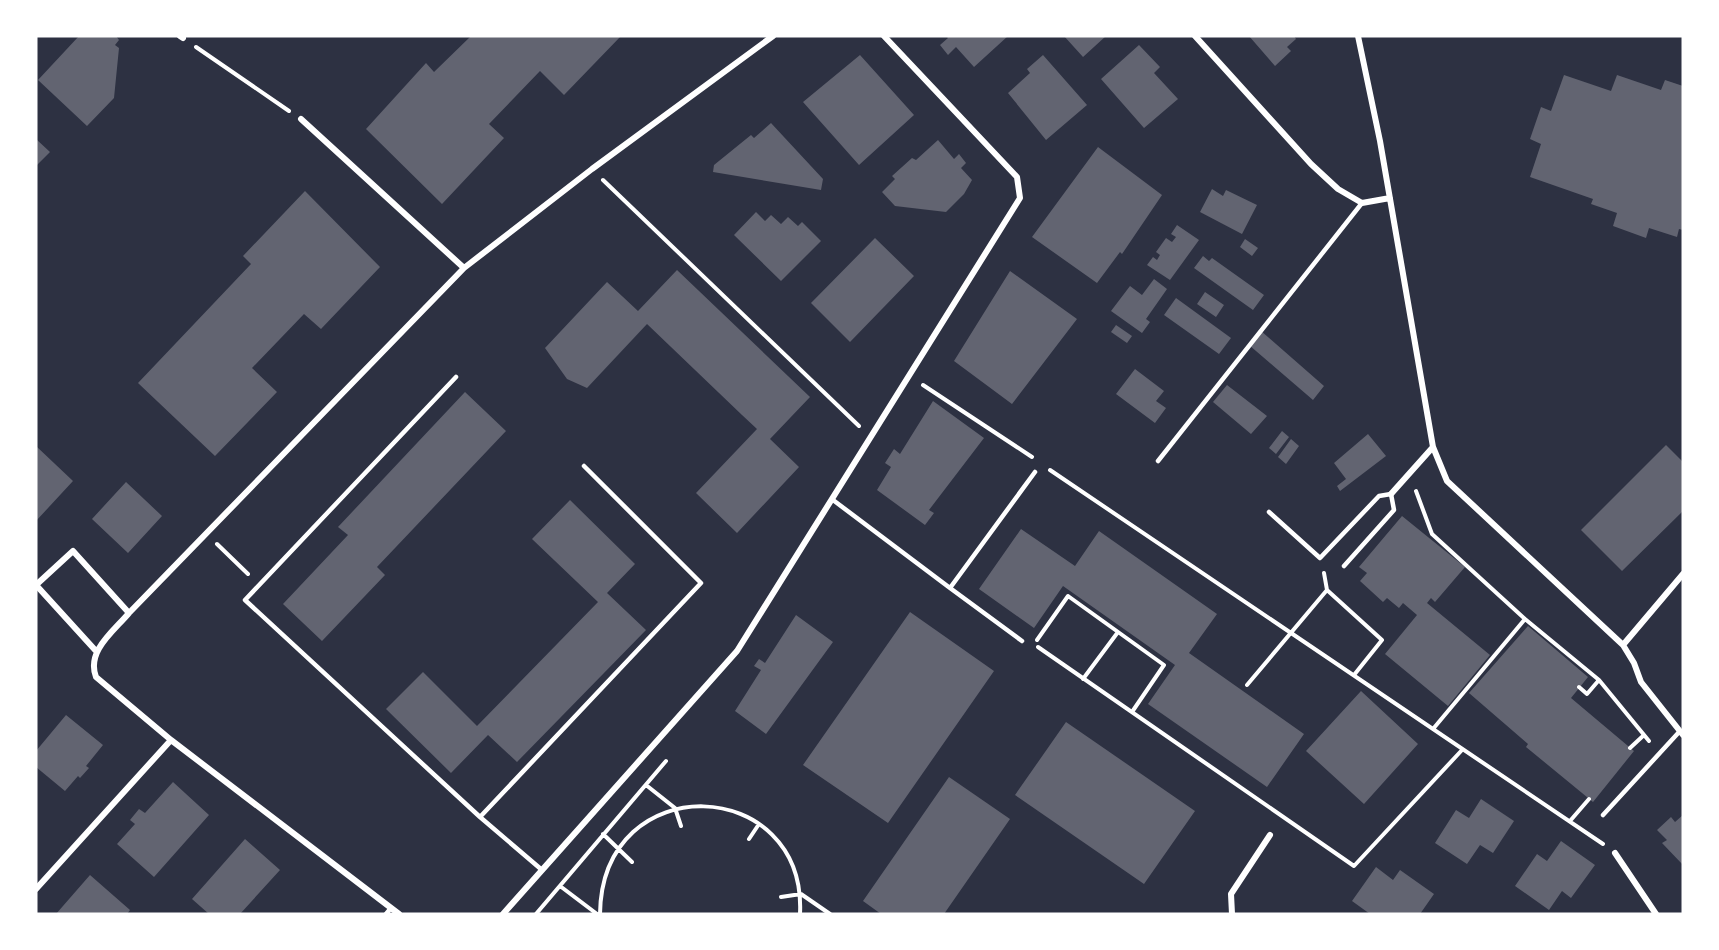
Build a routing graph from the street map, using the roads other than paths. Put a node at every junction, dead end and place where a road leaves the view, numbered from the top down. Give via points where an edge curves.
1 (773, 36) edge
2 (884, 36) edge
3 (1195, 36) edge
4 (1358, 36) edge
5 (301, 119) road end
6 (1390, 198) junction
7 (1362, 203) junction
8 (464, 268) junction
9 (456, 377) dead end
10 (1433, 447) junction
11 (1158, 461) dead end
12 (584, 466) dead end
13 (1035, 472) dead end
14 (1391, 494) junction
15 (833, 500) junction
16 (1269, 512) dead end
17 (1344, 566) dead end
18 (1683, 574) edge
19 (36, 585) edge
20 (950, 588) junction
21 (129, 613) junction
22 (1022, 640) dead end
23 (1623, 645) junction
24 (96, 651) junction
25 (1681, 733) edge
26 (171, 740) junction
27 (1604, 815) dead end
28 (480, 817) junction
29 (1270, 835) dead end
30 (1615, 853) road end
31 (542, 870) junction
32 (36, 889) edge
33 (391, 908) junction
34 (386, 914) edge
35 (399, 914) edge
36 (503, 914) edge
37 (1232, 914) edge
38 (1656, 914) edge

1 - 8 street
2 - 15 street via 1017,177 1020,198
3 - 7 street via 1311,164 1338,189
4 - 6 street
5 - 8 street
6 - 7 street
6 - 10 street
7 - 11 lane
8 - 21 street
9 - 28 lane via 245,600
10 - 14 street
10 - 23 street via 1447,482
12 - 28 lane via 701,583
13 - 20 lane
14 - 16 lane via 1379,496 1320,558
14 - 17 lane via 1394,510
15 - 20 lane
15 - 31 street via 737,651
18 - 23 street
19 - 21 street via 73,551
19 - 24 street
20 - 22 lane
21 - 24 street
23 - 25 street via 1641,682
24 - 26 street via 92,666 96,676
25 - 27 lane
26 - 32 street
26 - 33 street
28 - 31 lane
29 - 37 street via 1231,894
30 - 38 street
31 - 36 street
33 - 34 lane
33 - 35 street

